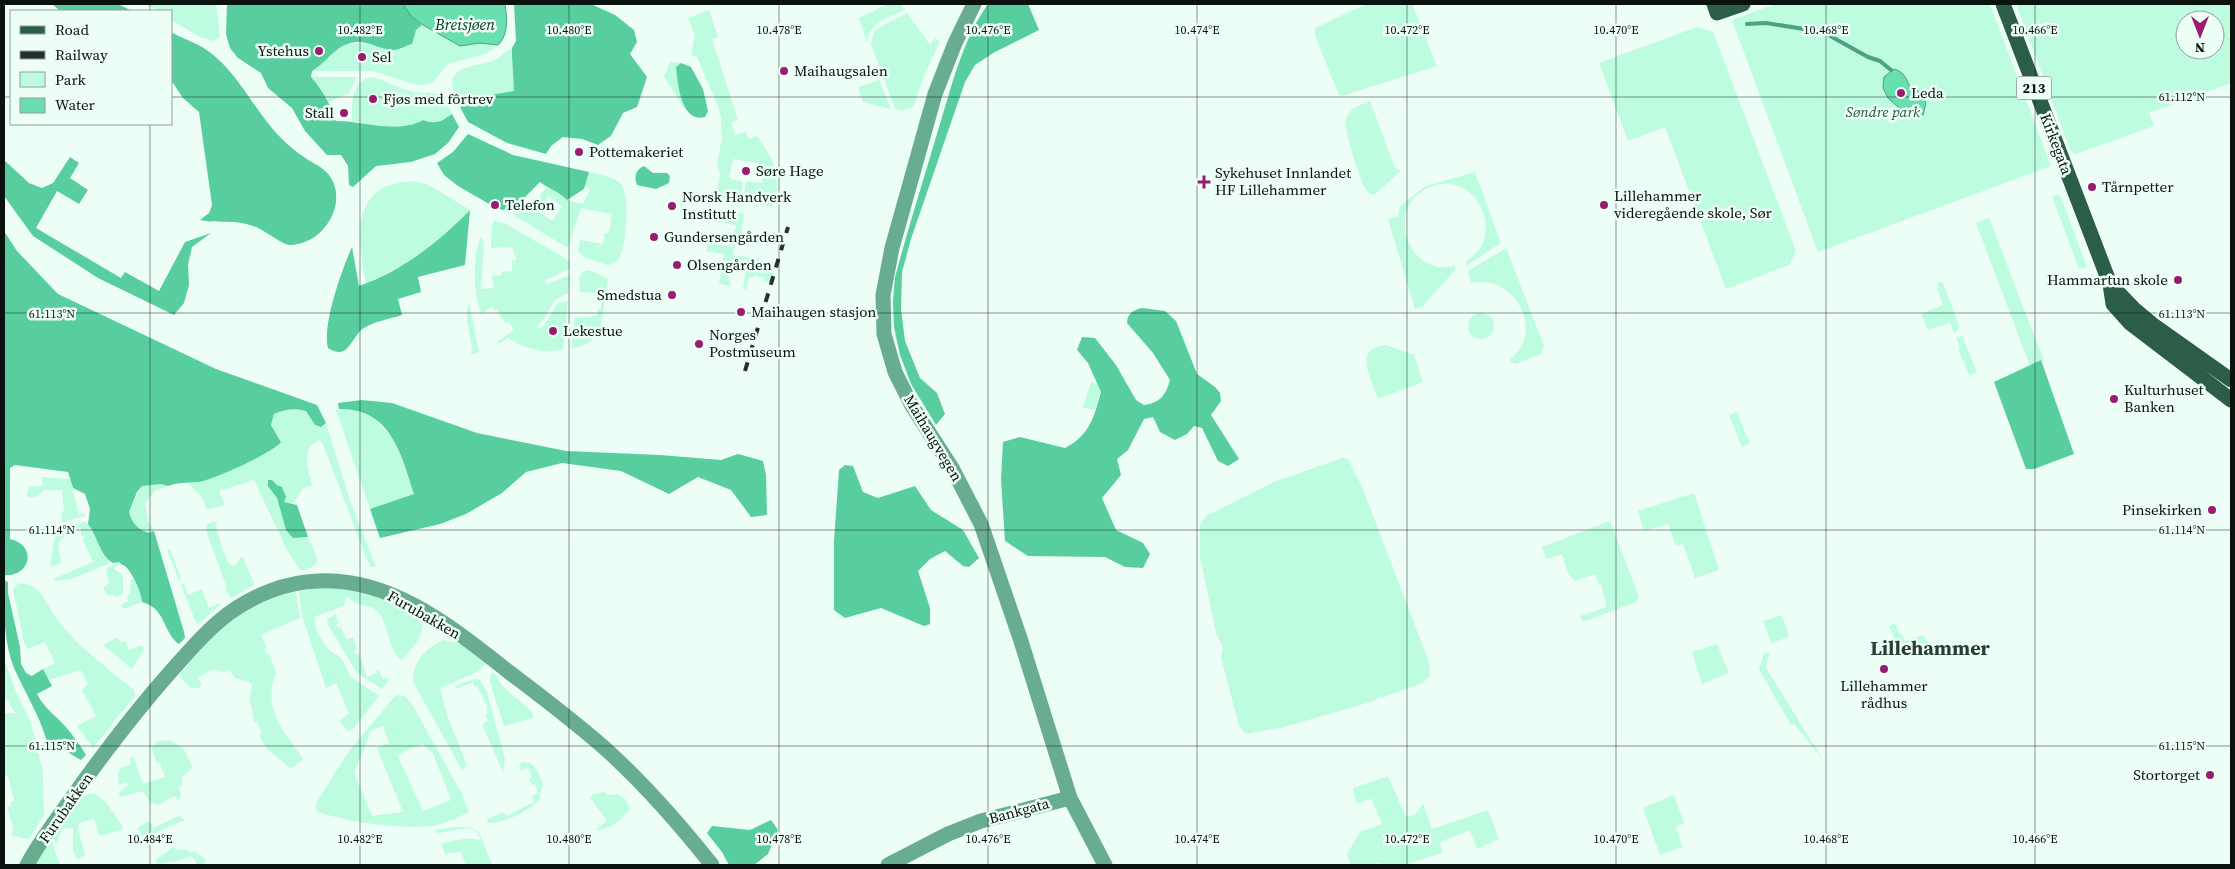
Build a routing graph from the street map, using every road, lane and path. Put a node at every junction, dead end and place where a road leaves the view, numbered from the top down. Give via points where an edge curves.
1 (974, 4) edge
2 (1743, 4) edge
3 (2003, 4) edge
4 (1715, 9) edge
5 (2110, 284) junction
6 (2201, 357) junction
7 (2230, 379) edge
8 (2206, 380) junction
9 (2231, 400) edge
10 (1070, 798) junction
11 (28, 865) edge
12 (712, 865) edge
13 (888, 865) edge
14 (1105, 865) edge

1 - 10 street, Maihaugvegen via 954,43 935,94 892,248 883,295 884,334 895,372 912,406 952,468 981,524
2 - 4 main road
3 - 5 main road, Kirkegata / 213
5 - 6 main road, 213 via 2152,324
5 - 8 main road, 213 via 2113,304 2130,323
6 - 7 main road, 213
6 - 8 main road
7 - 8 main road, 213
8 - 9 main road, 213
10 - 13 street, Bankgata via 981,821
10 - 14 street, Maihaugvegen
11 - 12 street, Furubakken via 120,731 202,637 230,613 273,590 296,583 334,581 377,589 404,600 495,661 610,754 665,809

